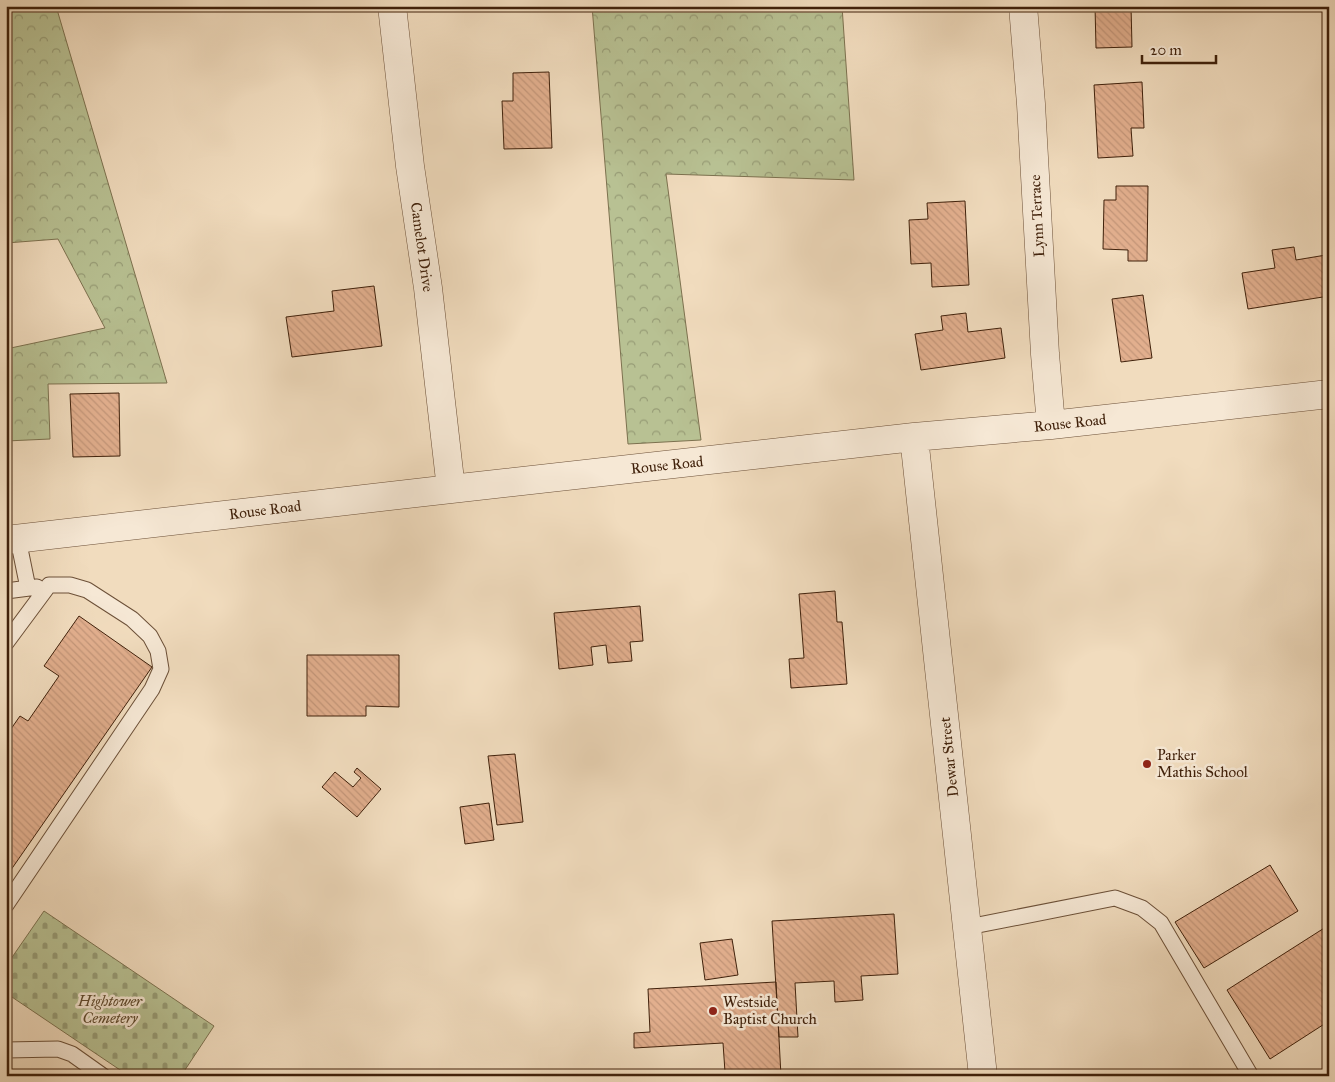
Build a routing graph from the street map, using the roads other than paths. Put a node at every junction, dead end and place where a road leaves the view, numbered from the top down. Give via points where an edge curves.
1 (392, 6) edge
2 (1023, 6) edge
3 (1329, 394) edge
4 (1051, 425) junction
5 (914, 437) junction
6 (451, 489) junction
7 (12, 539) edge
8 (49, 585) junction
9 (28, 588) junction
10 (6, 591) edge
11 (6, 643) edge
12 (6, 905) edge
13 (968, 926) junction
14 (6, 1050) edge
15 (103, 1076) edge
16 (983, 1076) edge
17 (1252, 1076) edge

1 - 6 street, Camelot Drive
2 - 4 street, Lynn Terrace
3 - 4 street, Rouse Road
4 - 5 street, Rouse Road
5 - 6 street, Rouse Road
5 - 13 street, Dewar Street
6 - 7 street, Rouse Road
7 - 9 lane
8 - 9 lane
8 - 11 lane
8 - 12 lane via 70,585 87,590 132,619 150,636 158,651 161,669 152,689
9 - 10 lane
13 - 16 street, Dewar Street
13 - 17 lane via 1115,898 1142,908 1161,923
14 - 15 lane via 58,1049 72,1054

